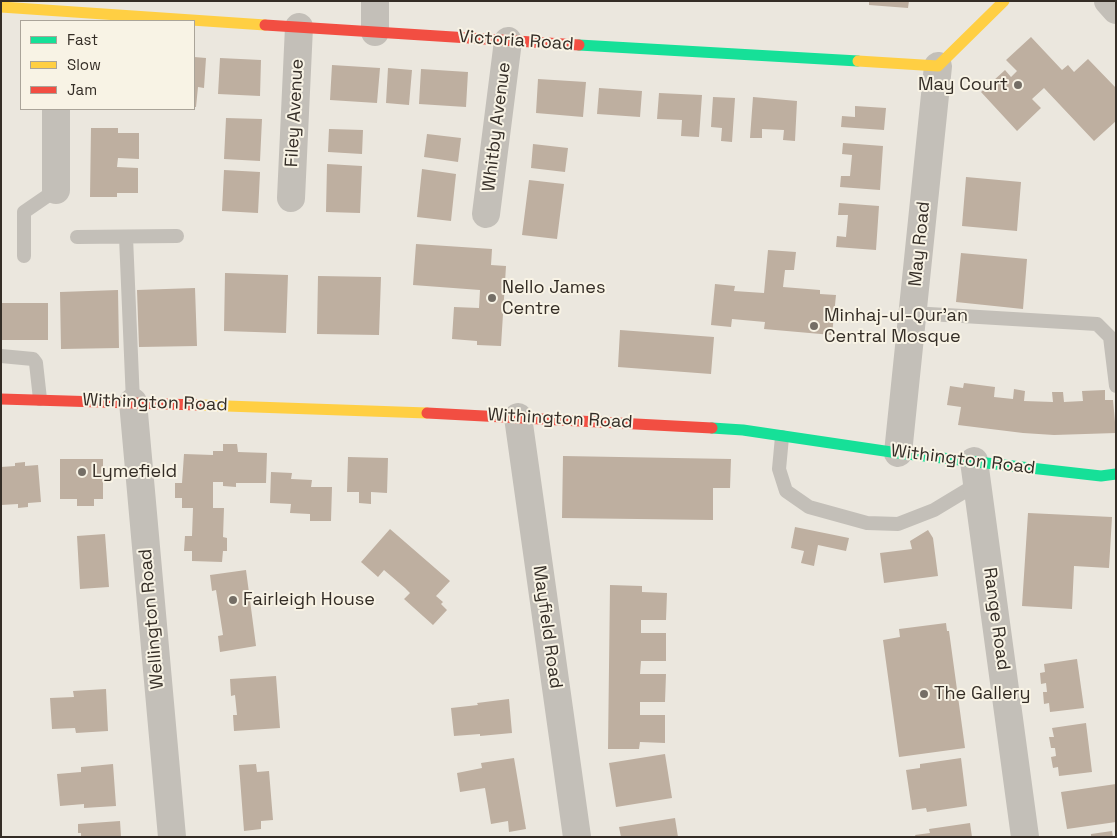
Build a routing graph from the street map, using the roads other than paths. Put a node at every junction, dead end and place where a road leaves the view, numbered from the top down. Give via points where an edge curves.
1 (375, 1) edge
2 (1004, 1) edge
3 (1108, 1) edge
4 (1, 7) edge
5 (124, 8) edge
6 (1116, 10) edge
7 (56, 16) edge
8 (299, 27) junction
9 (375, 32) junction
10 (508, 41) junction
11 (938, 66) junction
12 (56, 110) edge
13 (56, 190) joint
14 (291, 198) dead end
15 (486, 214) dead end
16 (177, 236) dead end
17 (77, 237) dead end
18 (126, 237) junction
19 (24, 256) dead end
20 (912, 313) junction
21 (1113, 337) edge
22 (1, 356) edge
23 (1116, 386) edge
24 (1, 399) edge
25 (40, 400) junction
26 (133, 402) junction
27 (518, 417) junction
28 (782, 437) junction
29 (898, 452) junction
30 (975, 473) junction
31 (1116, 474) edge
32 (172, 837) edge
33 (577, 837) edge
34 (1025, 837) edge

1 - 9 street
2 - 11 street
3 - 6 street
4 - 7 street, Victoria Road
5 - 7 street, Victoria Road
5 - 8 street, Victoria Road
8 - 9 street, Victoria Road
8 - 14 street, Filey Avenue
9 - 10 street, Victoria Road
10 - 11 street, Victoria Road
10 - 15 street, Whitby Avenue
11 - 20 street, May Road
12 - 13 street
13 - 19 lane via 24,212
16 - 18 lane
17 - 18 lane
18 - 26 lane
20 - 21 lane via 1097,324
20 - 29 street, May Road
21 - 23 lane
22 - 25 lane via 34,359
24 - 25 street, Withington Road
25 - 26 street, Withington Road
26 - 27 street, Withington Road
26 - 32 street, Wellington Road
27 - 28 street, Withington Road via 743,430
27 - 33 street, Mayfield Road
28 - 29 street, Withington Road
28 - 30 lane via 779,469 786,491 809,507 867,523 898,524 934,510
29 - 30 street, Withington Road
30 - 31 street, Withington Road
30 - 34 street, Range Road

